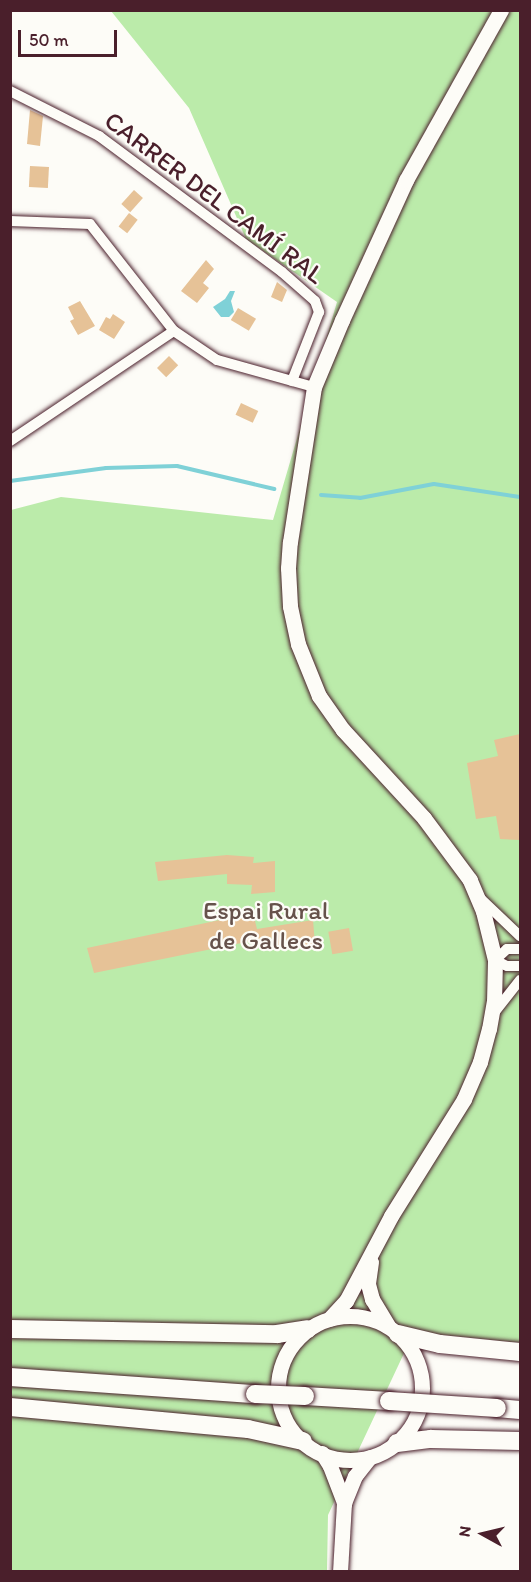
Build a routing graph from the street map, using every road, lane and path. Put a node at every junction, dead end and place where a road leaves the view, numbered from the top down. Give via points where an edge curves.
1 (501, 10) edge
2 (10, 91) edge
3 (10, 221) edge
4 (174, 331) junction
5 (292, 381) junction
6 (314, 387) junction
7 (10, 441) edge
8 (476, 894) junction
9 (520, 936) edge
10 (520, 949) edge
11 (495, 960) junction
12 (520, 966) edge
13 (520, 980) edge
14 (492, 1016) junction
15 (375, 1245) junction
16 (329, 1319) junction
17 (10, 1329) edge
18 (308, 1329) junction
19 (393, 1330) junction
20 (520, 1352) edge
21 (10, 1377) edge
22 (10, 1407) edge
23 (520, 1410) edge
24 (303, 1441) junction
25 (520, 1441) edge
26 (397, 1443) junction
27 (322, 1453) junction
28 (370, 1457) junction
29 (344, 1503) junction
30 (340, 1572) edge

1 - 6 main road via 406,180
2 - 5 street, CARRER DEL CAMÍ RAL via 99,136 282,272 315,302 319,312
3 - 4 street via 90,224
4 - 5 street via 217,360
4 - 7 street
5 - 6 street
6 - 8 main road via 288,568 298,644 319,696 343,730 424,818
8 - 9 street
8 - 11 main road
10 - 11 street via 507,949
11 - 12 street
11 - 14 main road
13 - 14 street
14 - 15 main road via 480,1062 464,1099
15 - 16 main road via 346,1301
15 - 19 main road via 368,1284 376,1310
16 - 18 main road
16 - 19 main road via 358,1317
17 - 18 highway via 277,1334
18 - 24 main road via 287,1355 278,1388 280,1410
19 - 20 highway via 440,1344
19 - 26 main road via 415,1358 422,1388 415,1418
21 - 23 highway, bridge
22 - 24 highway via 248,1429
24 - 27 main road
25 - 26 highway via 431,1439
26 - 28 main road
27 - 28 main road via 349,1459
27 - 29 main road
28 - 29 main road via 355,1476
29 - 30 main road

